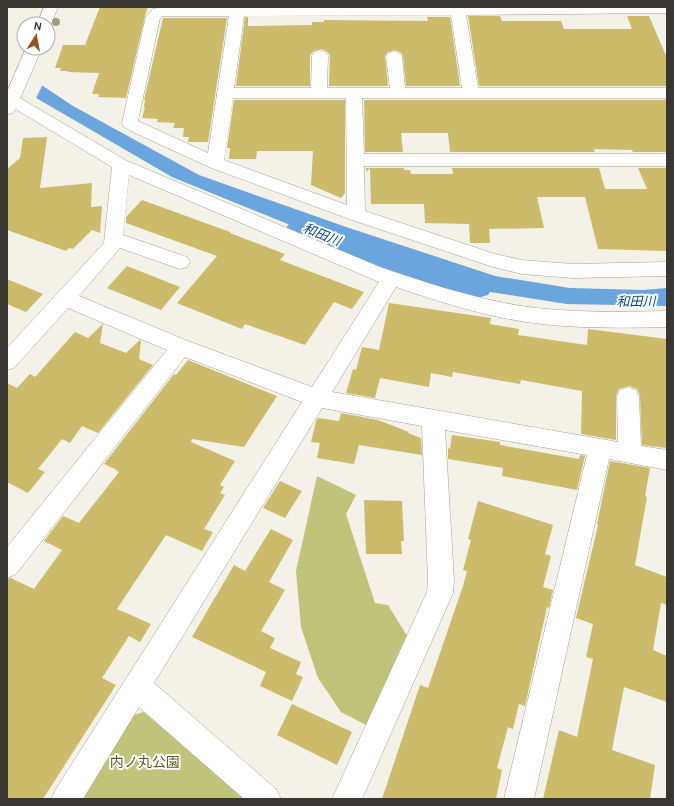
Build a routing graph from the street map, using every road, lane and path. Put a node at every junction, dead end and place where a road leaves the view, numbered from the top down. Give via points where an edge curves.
1 (662, 8) edge
2 (320, 9) edge
3 (458, 11) junction
4 (237, 12) junction
5 (667, 24) edge
6 (320, 55) dead end
7 (31, 56) edge
8 (394, 56) dead end
9 (225, 93) junction
10 (319, 93) junction
11 (354, 93) junction
12 (398, 93) junction
13 (471, 93) junction
14 (667, 93) edge
15 (11, 99) edge
16 (355, 160) junction
17 (667, 160) edge
18 (215, 163) junction
19 (121, 165) junction
20 (356, 215) junction
21 (113, 238) junction
22 (180, 262) dead end
23 (667, 269) edge
24 (391, 279) junction
25 (66, 299) junction
26 (667, 319) edge
27 (181, 347) junction
28 (9, 356) edge
29 (628, 396) dead end
30 (316, 398) junction
31 (433, 419) junction
32 (600, 449) junction
33 (630, 454) junction
34 (667, 460) edge
35 (7, 566) edge
36 (136, 686) junction
37 (66, 799) edge
38 (266, 799) edge
39 (347, 799) edge
40 (519, 799) edge

1 - 3 street
1 - 5 street
2 - 3 street
2 - 4 street
3 - 13 street
4 - 9 street
4 - 18 street via 155,13 130,119 130,122 140,129
6 - 10 street
7 - 15 street
8 - 12 street
9 - 10 street
9 - 18 street
10 - 11 street
11 - 12 street
11 - 16 street
12 - 13 street
13 - 14 street
15 - 19 street
16 - 17 street
16 - 20 street
18 - 20 street
19 - 21 street
19 - 24 street
20 - 23 street via 522,267 573,271
21 - 22 street
21 - 25 street via 110,250
24 - 26 street via 442,296 521,313 634,320
24 - 30 street
25 - 27 street
25 - 28 street
27 - 30 street
27 - 35 street
29 - 33 street
30 - 31 street
30 - 36 street
31 - 32 street
31 - 39 street via 440,594
32 - 33 street
32 - 40 street
33 - 34 street
36 - 37 street
36 - 38 street

